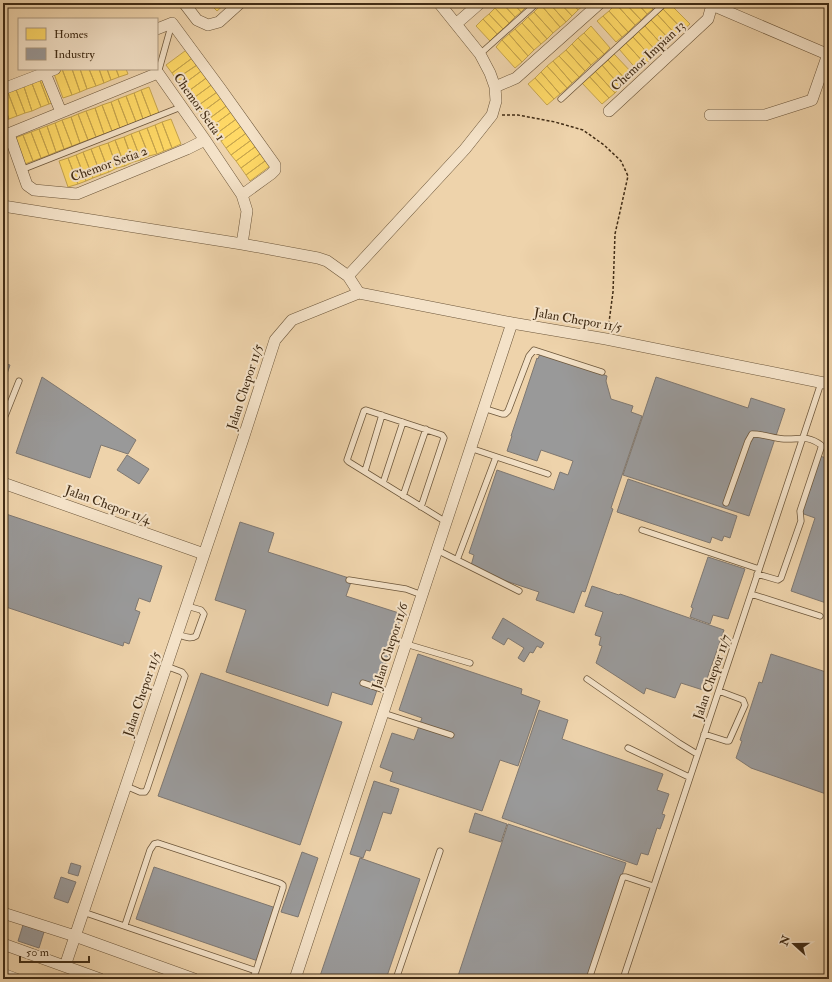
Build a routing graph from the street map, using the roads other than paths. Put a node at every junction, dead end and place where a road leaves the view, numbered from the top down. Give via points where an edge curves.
1 (184, 3) edge
2 (240, 3) edge
3 (439, 3) edge
4 (480, 3) edge
5 (537, 3) edge
6 (665, 3) edge
7 (710, 4) edge
8 (594, 5) edge
9 (172, 23) junction
10 (456, 24) junction
11 (158, 29) edge
12 (480, 54) junction
13 (828, 54) edge
14 (50, 71) edge
15 (158, 73) junction
16 (495, 87) junction
17 (3, 89) edge
18 (561, 99) dead end
19 (181, 107) junction
20 (610, 111) dead end
21 (61, 112) junction
22 (710, 115) dead end
23 (6, 135) edge
24 (206, 140) junction
25 (21, 170) junction
26 (242, 196) junction
27 (3, 206) edge
28 (242, 244) junction
29 (348, 276) junction
30 (359, 293) junction
31 (512, 323) junction
32 (602, 372) dead end
33 (19, 381) dead end
34 (825, 384) edge
35 (484, 408) junction
36 (382, 415) junction
37 (3, 420) edge
38 (403, 422) junction
39 (426, 429) junction
40 (803, 437) junction
41 (470, 448) junction
42 (496, 457) junction
43 (365, 472) junction
44 (548, 474) dead end
45 (3, 483) edge
46 (383, 483) junction
47 (404, 496) junction
48 (726, 503) dead end
49 (421, 507) junction
50 (446, 522) junction
51 (642, 530) dead end
52 (437, 550) junction
53 (204, 554) junction
54 (457, 560) junction
55 (758, 572) junction
56 (349, 580) dead end
57 (520, 591) dead end
58 (752, 594) junction
59 (422, 595) junction
60 (187, 606) junction
61 (820, 616) dead end
62 (177, 634) junction
63 (406, 644) junction
64 (470, 663) dead end
65 (166, 666) junction
66 (587, 679) dead end
67 (363, 683) dead end
68 (719, 691) junction
69 (390, 692) junction
70 (383, 713) junction
71 (704, 734) junction
72 (451, 735) dead end
73 (628, 748) dead end
74 (697, 754) junction
75 (690, 777) junction
76 (126, 786) junction
77 (440, 851) dead end
78 (653, 886) junction
79 (83, 912) junction
80 (3, 913) edge
81 (125, 925) junction
82 (75, 936) junction
83 (3, 944) edge
84 (65, 966) junction
85 (256, 971) junction
86 (3, 974) edge
87 (16, 979) edge
88 (100, 979) edge
89 (194, 979) edge
90 (252, 979) edge
91 (295, 979) edge
92 (396, 979) edge
93 (590, 979) edge
94 (622, 979) edge

1 - 2 street via 197,20 208,25 219,22
3 - 10 street
4 - 10 street
5 - 12 lane
6 - 18 lane
7 - 13 street
7 - 20 street, Chemor Impian 13 via 708,19
8 - 16 street via 516,78
9 - 11 street
9 - 15 lane
9 - 26 street via 275,165 275,170 271,174
10 - 12 street
12 - 16 street
13 - 22 street via 812,100 766,115
14 - 17 street
14 - 21 street
15 - 19 street, Chemor Setia 1
15 - 21 street, Chemor Setia 1
16 - 29 street via 496,101 492,115 465,149
19 - 24 street, Chemor Setia 1
19 - 25 lane
21 - 23 street, Chemor Setia 1
23 - 25 street, Chemor Setia 2
24 - 25 street, Chemor Setia 2 via 77,194 34,190 27,185
24 - 26 street, Chemor Setia 1
26 - 28 street, Chemor Setia 1 via 248,211
27 - 28 street
28 - 29 street via 318,258 327,261
29 - 30 street
30 - 31 street, Jalan Chepor 11/5
30 - 53 street, Jalan Chepor 11/5 via 292,320 275,340
31 - 34 street, Jalan Chepor 11/5 via 606,339
31 - 35 street, Jalan Chepor 11/6
32 - 35 lane via 534,350 529,356 508,411 502,414
33 - 37 lane
34 - 40 lane, Jalan Chepor 11/7
35 - 41 street, Jalan Chepor 11/6
36 - 38 lane
36 - 43 lane
36 - 43 lane via 364,411 347,460
38 - 39 lane
38 - 46 lane
39 - 47 lane
39 - 49 lane via 444,438
40 - 48 lane via 785,439 752,434
40 - 55 lane, Jalan Chepor 11/7
40 - 55 lane via 817,442 821,448 800,512 801,521 781,578 778,580
41 - 42 lane
41 - 50 street, Jalan Chepor 11/6
42 - 44 lane
42 - 54 lane
43 - 46 lane
45 - 53 street, Jalan Chepor 11/4
46 - 47 lane
47 - 49 lane
49 - 50 lane
50 - 52 street, Jalan Chepor 11/6
51 - 55 lane
52 - 54 lane
52 - 59 street, Jalan Chepor 11/6
53 - 60 street, Jalan Chepor 11/5
54 - 57 lane
55 - 58 lane, Jalan Chepor 11/7
56 - 59 lane via 406,589
58 - 61 lane
58 - 68 lane, Jalan Chepor 11/7
59 - 63 street, Jalan Chepor 11/6
60 - 62 street, Jalan Chepor 11/5
60 - 62 lane via 201,610 204,614 194,638
62 - 65 street, Jalan Chepor 11/5
63 - 64 lane
63 - 69 street, Jalan Chepor 11/6
65 - 76 street, Jalan Chepor 11/5
65 - 76 lane via 182,672 185,676 147,789 140,792
66 - 74 lane
67 - 69 lane
68 - 71 lane, Jalan Chepor 11/7
68 - 71 lane via 743,700 745,704 730,741 726,742
69 - 70 street, Jalan Chepor 11/6
70 - 72 lane
70 - 91 street, Jalan Chepor 11/6
71 - 74 lane, Jalan Chepor 11/7
73 - 75 lane
74 - 75 lane, Jalan Chepor 11/7
75 - 78 lane, Jalan Chepor 11/7
76 - 79 street, Jalan Chepor 11/5
77 - 92 lane
78 - 93 lane via 623,878
78 - 94 lane, Jalan Chepor 11/7
79 - 81 lane
79 - 82 street, Jalan Chepor 11/5
80 - 82 street
81 - 85 lane
81 - 85 lane via 154,844 158,843 283,884
82 - 84 street, Jalan Chepor 11/5
82 - 89 street
83 - 84 street
84 - 88 street
85 - 90 lane
86 - 87 street

